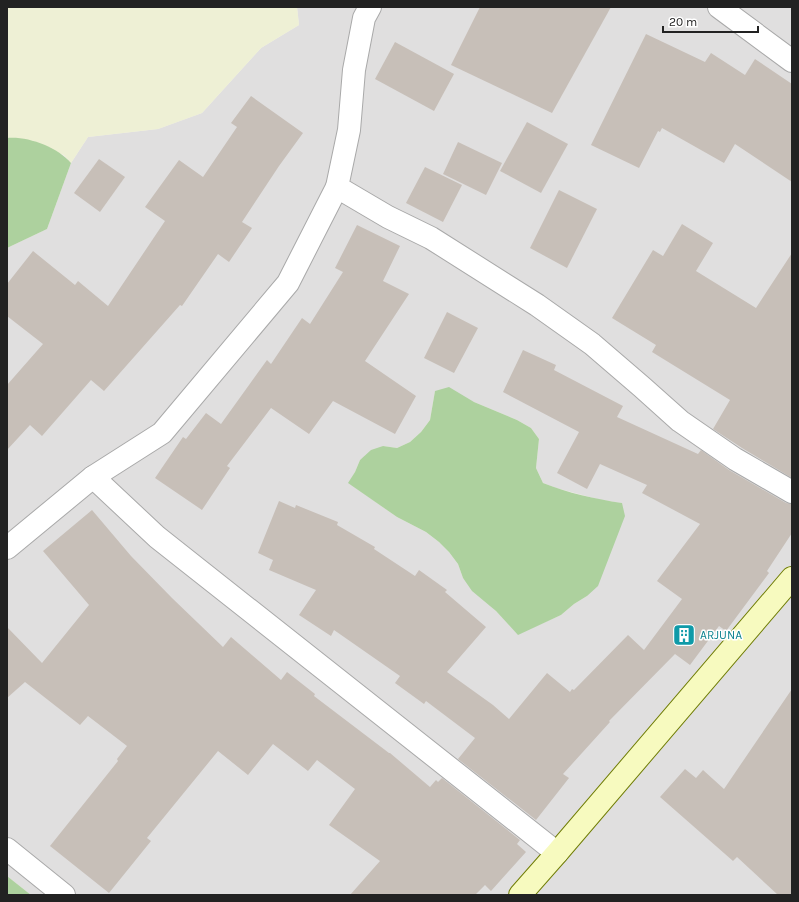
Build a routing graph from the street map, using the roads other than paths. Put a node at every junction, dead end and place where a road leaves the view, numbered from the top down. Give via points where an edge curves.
1 (370, 7) edge
2 (719, 7) edge
3 (792, 60) edge
4 (337, 187) junction
5 (93, 477) junction
6 (792, 492) edge
7 (7, 548) edge
8 (792, 578) edge
9 (7, 848) edge
10 (557, 853) junction
11 (64, 895) edge
12 (520, 895) edge

1 - 4 street via 364,18 354,70 349,130
2 - 3 street
4 - 5 street via 288,283 172,421 162,432
4 - 6 street via 388,217 431,238 537,305 592,344 680,421 735,459
5 - 7 street
5 - 10 street via 157,537
8 - 10 main road
9 - 11 street
10 - 12 main road

